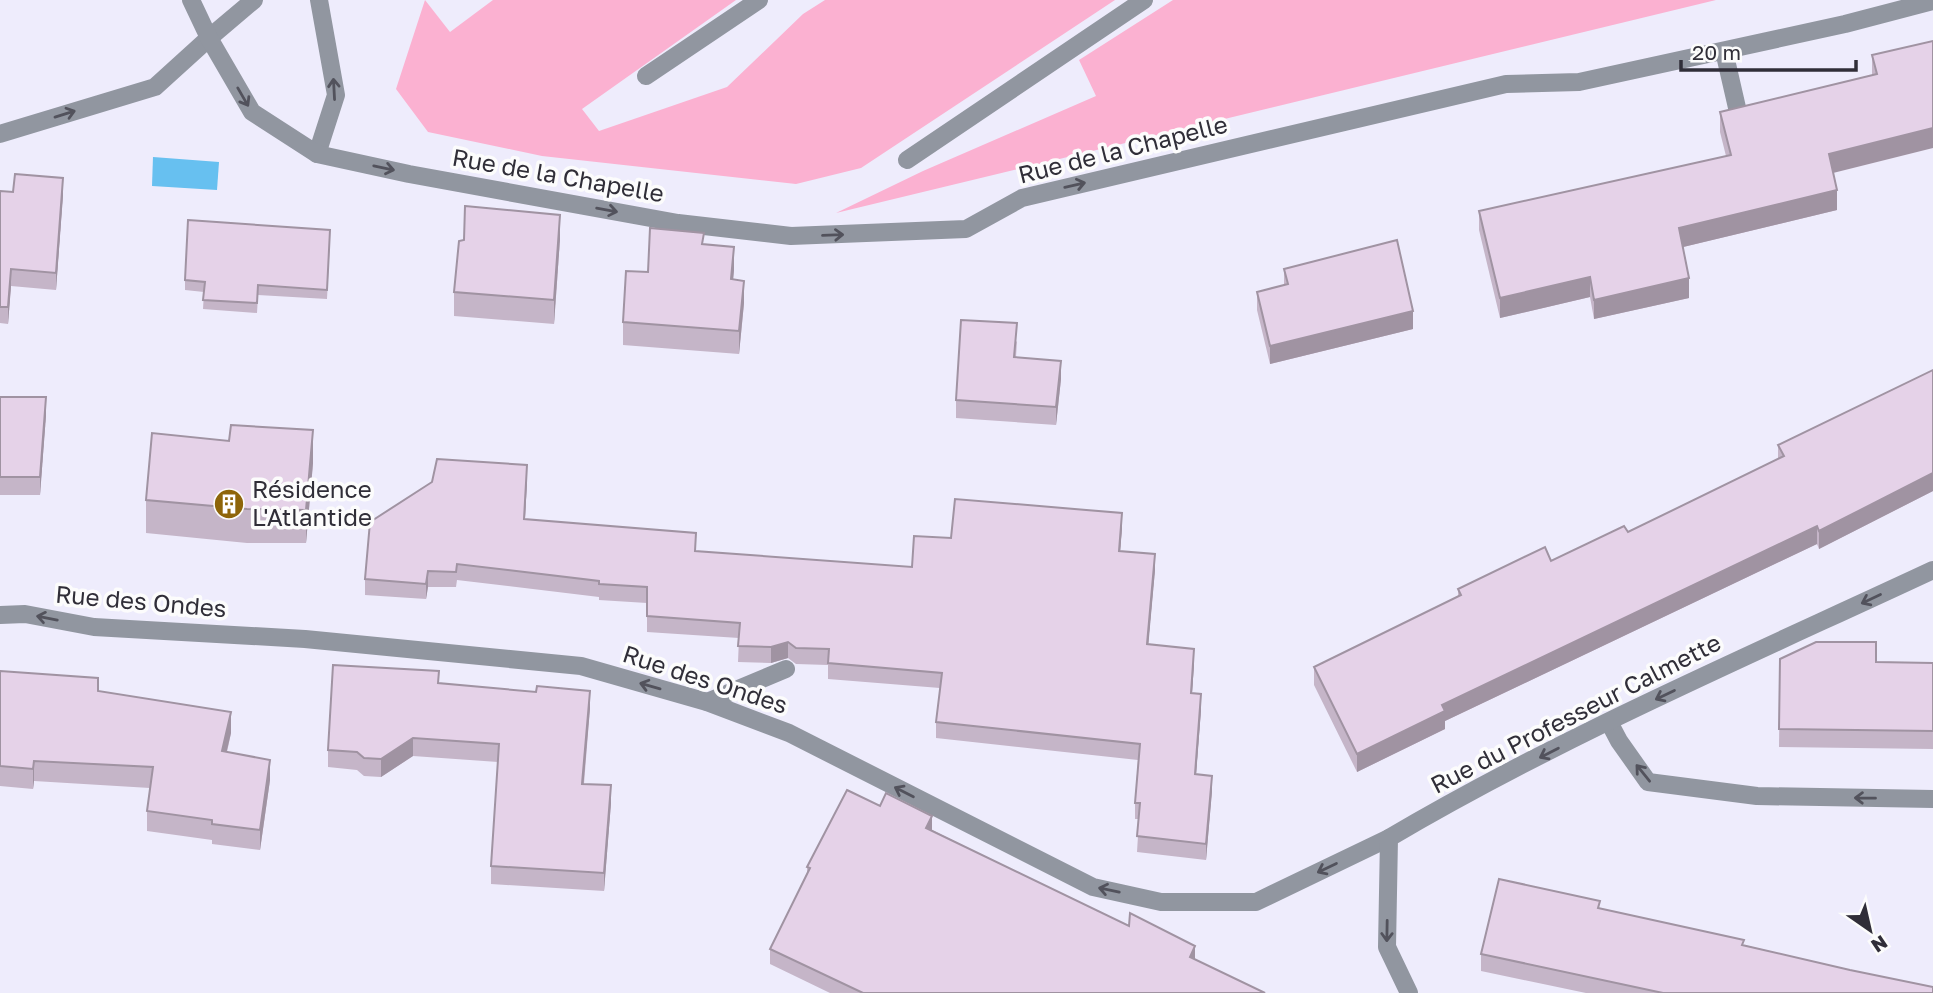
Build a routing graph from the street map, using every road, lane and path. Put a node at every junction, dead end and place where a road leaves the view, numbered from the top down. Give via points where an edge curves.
1 (191, 0) edge
2 (254, 0) edge
3 (319, 0) edge
4 (759, 0) edge
5 (1144, 0) edge
6 (1933, 1) edge
7 (209, 38) junction
8 (1724, 51) junction
9 (646, 76) dead end
10 (1738, 112) edge
11 (0, 134) edge
12 (317, 154) junction
13 (907, 160) dead end
14 (1933, 570) edge
15 (0, 615) edge
16 (786, 669) dead end
17 (707, 702) junction
18 (1609, 722) junction
19 (1933, 799) edge
20 (1389, 838) junction
21 (1409, 993) edge

1 - 7 street, Rue de la Chapelle
2 - 7 street
12 -> 3 street via 336,94
4 - 9 street
5 - 13 street
6 - 8 street, Rue de la Chapelle
11 -> 7 street via 155,87
7 -> 12 street, Rue de la Chapelle via 252,112
8 - 10 street
12 -> 8 street, Rue de la Chapelle via 678,223 791,236 966,229 1022,198 1506,84 1579,82
14 -> 18 street, Rue du Professeur Calmette
17 -> 15 street, Rue des Ondes via 581,666 305,639 94,627 25,614
16 - 17 street
20 -> 17 street, Rue des Ondes via 1256,902 1161,902 1093,887 789,733
19 -> 18 street via 1758,796 1648,782
18 -> 20 street, Rue du Professeur Calmette
20 -> 21 street via 1387,947

